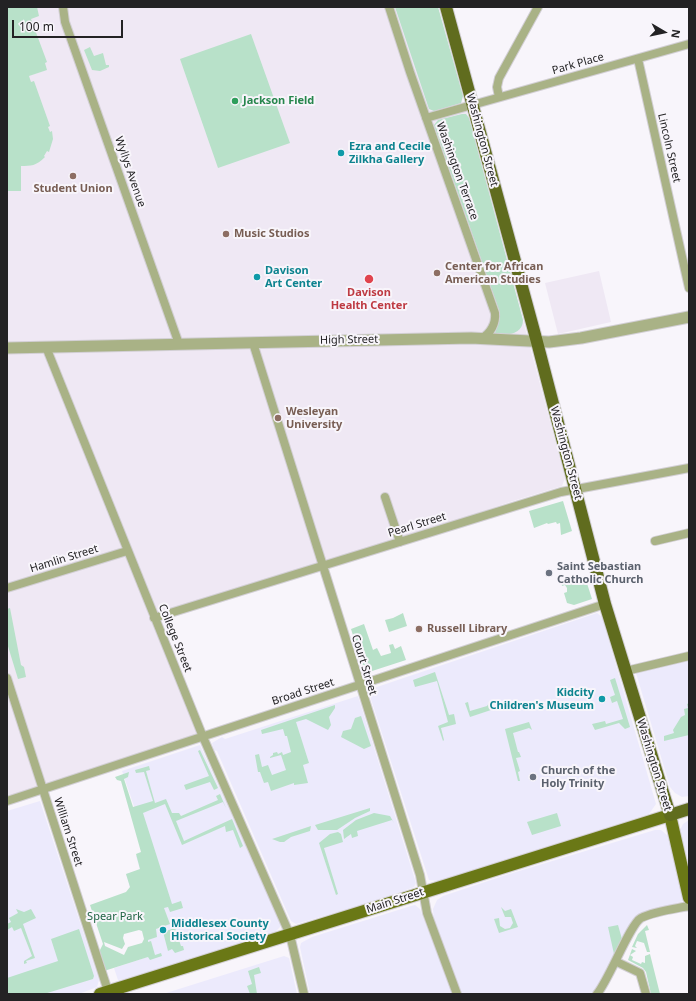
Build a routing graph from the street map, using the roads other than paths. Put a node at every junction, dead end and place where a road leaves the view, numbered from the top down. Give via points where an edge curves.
1 (63, 7) edge
2 (389, 7) edge
3 (446, 7) edge
4 (538, 7) edge
5 (689, 44) edge
6 (638, 59) junction
7 (499, 97) junction
8 (472, 105) junction
9 (426, 118) junction
10 (689, 288) edge
11 (689, 317) edge
12 (482, 338) junction
13 (253, 342) junction
14 (537, 342) junction
15 (179, 344) junction
16 (46, 347) junction
17 (7, 348) edge
18 (689, 468) edge
19 (575, 489) junction
20 (386, 497) dead end
21 (689, 533) edge
22 (655, 541) dead end
23 (400, 542) junction
24 (127, 551) junction
25 (322, 566) junction
26 (7, 588) edge
27 (605, 604) junction
28 (154, 618) junction
29 (689, 656) edge
30 (626, 671) junction
31 (7, 678) edge
32 (359, 685) junction
33 (203, 737) junction
34 (43, 790) junction
35 (7, 801) edge
36 (689, 809) edge
37 (670, 815) junction
38 (423, 892) junction
39 (689, 898) edge
40 (689, 906) edge
41 (290, 935) junction
42 (617, 962) junction
43 (106, 993) edge
44 (304, 994) edge
45 (457, 994) edge
46 (597, 994) edge
47 (646, 994) edge

1 - 15 street, Wyllys Avenue via 63,16
2 - 9 street, Washington Terrace
3 - 8 highway, Washington Street
4 - 7 street via 499,78
5 - 6 street, Park Place
6 - 7 street, Park Place
6 - 10 street, Lincoln Street
7 - 8 street, Park Place
8 - 9 street, Park Place
8 - 14 highway, Washington Street
9 - 12 street, Washington Terrace via 495,314 496,319 490,332
11 - 14 street, High Street via 581,338
12 - 13 street, High Street
12 - 14 street, High Street
13 - 15 street, High Street
13 - 25 street, Court Street
14 - 19 highway, Washington Street
15 - 16 street, High Street
16 - 17 street, High Street
16 - 24 street, College Street
18 - 19 street, Pearl Street
19 - 23 street, Pearl Street
19 - 27 highway, Washington Street
20 - 23 street
21 - 22 street
23 - 25 street, Pearl Street
24 - 26 street, Hamlin Street
24 - 28 street, College Street
25 - 28 street, Pearl Street
25 - 32 street, Court Street
27 - 30 highway, Washington Street
27 - 32 street, Broad Street
28 - 33 street, College Street
29 - 30 street
30 - 37 highway, Washington Street
31 - 34 street, William Street
32 - 33 street, Broad Street
32 - 38 street, Court Street via 420,875
33 - 34 street, Broad Street
33 - 41 street, College Street
34 - 35 street, Broad Street
34 - 43 street, William Street
36 - 37 highway, Main Street
37 - 38 main road, Main Street
37 - 39 main road, Washington Street
38 - 41 main road, Main Street
38 - 45 street, Court Street via 432,927
40 - 42 street via 638,920
41 - 43 main road, Main Street
41 - 44 street, College Street
42 - 46 street
42 - 47 street via 640,973

